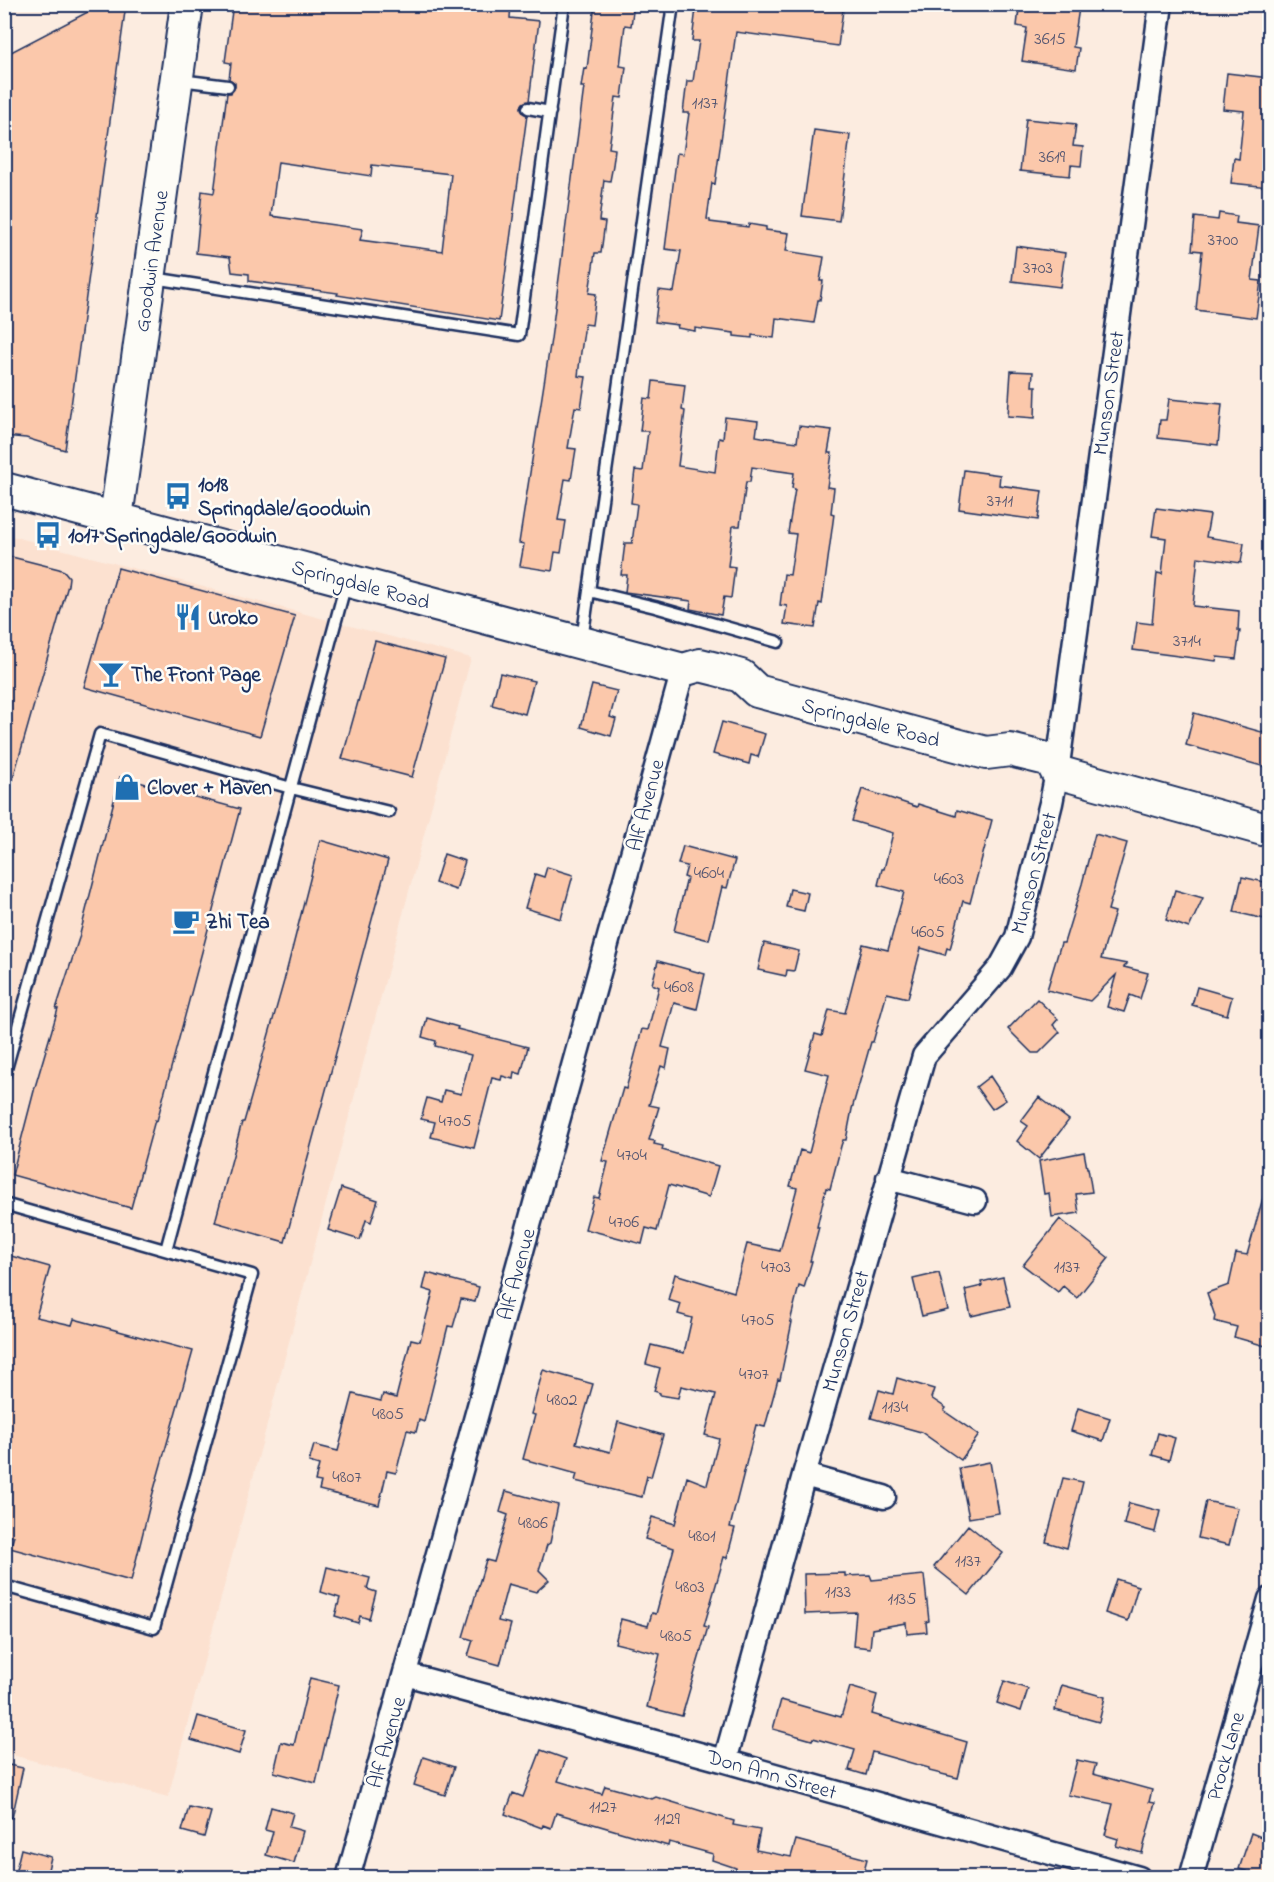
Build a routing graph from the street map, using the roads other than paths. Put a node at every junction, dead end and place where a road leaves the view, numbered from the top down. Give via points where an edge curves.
1 (187, 4) edge
2 (564, 4) edge
3 (674, 4) edge
4 (1161, 4) edge
5 (177, 79) junction
6 (228, 86) dead end
7 (528, 108) dead end
8 (550, 112) junction
9 (149, 277) junction
10 (4, 489) edge
11 (116, 518) junction
12 (347, 580) junction
13 (589, 591) junction
14 (778, 642) dead end
15 (582, 643) junction
16 (683, 670) junction
17 (1057, 772) junction
18 (291, 788) junction
19 (388, 812) dead end
20 (1269, 831) edge
21 (4, 1076) edge
22 (888, 1178) junction
23 (975, 1201) dead end
24 (4, 1204) edge
25 (166, 1250) junction
26 (804, 1475) junction
27 (884, 1497) dead end
28 (4, 1586) edge
29 (1269, 1599) edge
30 (405, 1674) junction
31 (725, 1761) junction
32 (348, 1878) edge
33 (1139, 1878) edge
34 (1191, 1878) edge

1 - 5 main road, Goodwin Avenue
2 - 8 lane
3 - 13 lane
4 - 17 street, Munson Street
5 - 6 lane
5 - 9 main road, Goodwin Avenue
7 - 8 lane
8 - 9 lane via 519,335
9 - 11 main road, Goodwin Avenue
10 - 11 main road, Springdale Road
11 - 12 main road, Springdale Road
12 - 15 main road, Springdale Road
12 - 18 lane
13 - 14 lane
13 - 15 lane
15 - 16 main road, Springdale Road
16 - 17 main road, Springdale Road via 699,665 741,676 757,691 986,753 1010,750 1049,759
16 - 30 street, Alf Avenue
17 - 20 main road, Springdale Road
17 - 22 street, Munson Street via 1017,937 1000,968 924,1056
18 - 19 lane
18 - 21 lane via 100,734
18 - 25 lane
22 - 23 street
22 - 26 street, Munson Street
24 - 25 lane
25 - 28 lane via 252,1275 154,1628
26 - 27 street
26 - 31 street, Munson Street
29 - 34 street, Prock Lane
30 - 31 street, Don Ann Street
30 - 32 street, Alf Avenue
31 - 33 street, Don Ann Street

